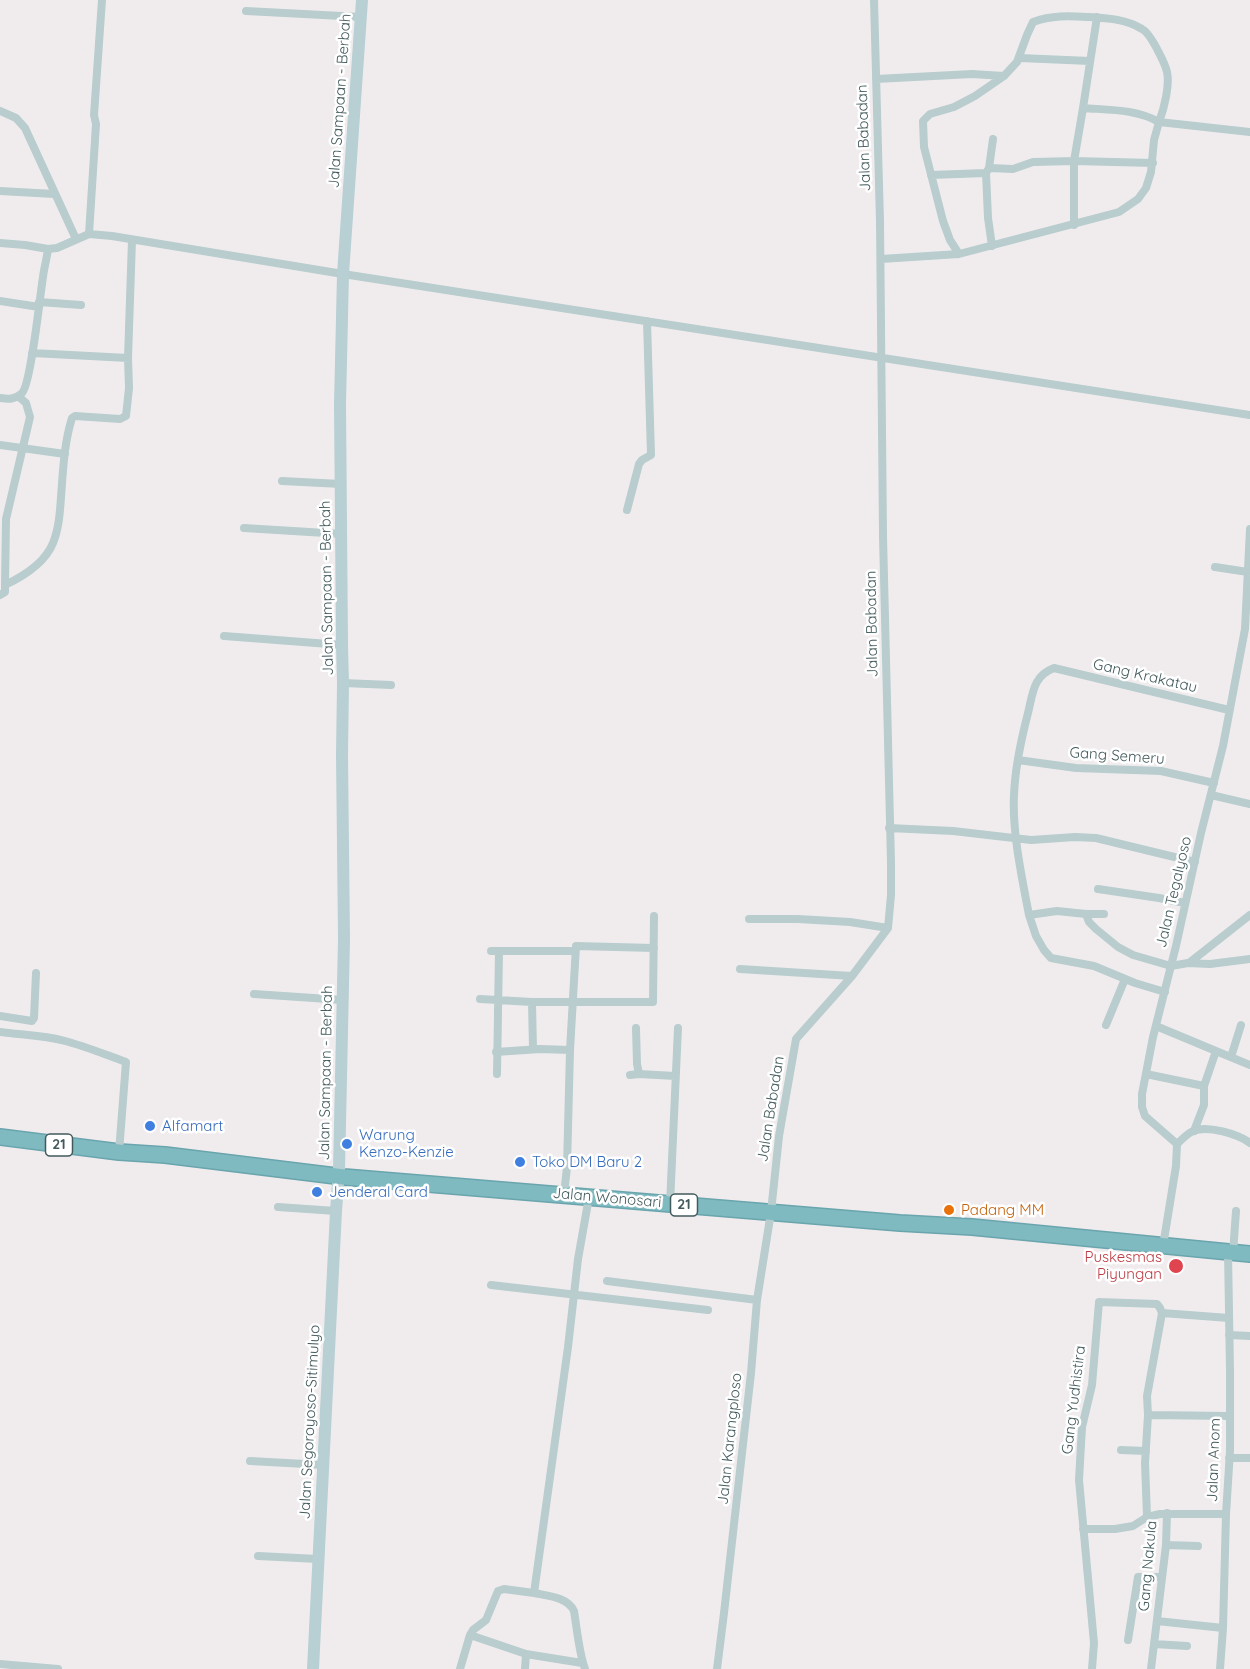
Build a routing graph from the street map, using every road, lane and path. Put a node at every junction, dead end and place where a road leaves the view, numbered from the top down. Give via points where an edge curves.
1 (102, 0) edge
2 (362, 0) edge
3 (874, 0) edge
4 (246, 11) dead end
5 (361, 16) junction
6 (1097, 17) junction
7 (1020, 58) junction
8 (1090, 61) junction
9 (1004, 76) junction
10 (876, 79) junction
11 (1083, 108) junction
12 (0, 111) edge
13 (1159, 122) junction
14 (1250, 132) edge
15 (993, 139) dead end
16 (1074, 161) junction
17 (1153, 163) junction
18 (988, 170) junction
19 (931, 175) junction
20 (0, 191) edge
21 (54, 194) junction
22 (1074, 225) junction
23 (89, 234) junction
24 (76, 239) junction
25 (132, 240) junction
26 (0, 243) edge
27 (992, 246) junction
28 (48, 249) junction
29 (959, 254) junction
30 (881, 259) junction
31 (343, 274) junction
32 (0, 301) edge
33 (39, 304) junction
34 (81, 305) dead end
35 (647, 321) junction
36 (32, 353) junction
37 (882, 357) junction
38 (128, 358) junction
39 (18, 396) junction
40 (0, 398) edge
41 (1250, 415) edge
42 (0, 445) edge
43 (24, 447) junction
44 (65, 454) junction
45 (282, 481) dead end
46 (341, 484) junction
47 (627, 510) dead end
48 (3, 518) edge
49 (244, 528) dead end
50 (1250, 529) edge
51 (342, 534) junction
52 (1215, 567) dead end
53 (1248, 572) junction
54 (5, 585) junction
55 (0, 595) edge
56 (224, 636) dead end
57 (342, 645) junction
58 (1240, 652) junction
59 (1250, 653) edge
60 (343, 683) junction
61 (392, 685) dead end
62 (1229, 710) junction
63 (1018, 760) junction
64 (1214, 783) junction
65 (1211, 795) junction
66 (1250, 804) edge
67 (889, 828) junction
68 (1016, 838) junction
69 (1195, 862) junction
70 (1098, 889) dead end
71 (1185, 903) junction
72 (1086, 914) junction
73 (1104, 914) dead end
74 (1029, 915) junction
75 (1250, 915) edge
76 (654, 916) dead end
77 (749, 919) dead end
78 (1250, 920) edge
79 (888, 928) junction
80 (654, 948) junction
81 (575, 951) junction
82 (1250, 959) edge
83 (1192, 964) junction
84 (1171, 966) junction
85 (740, 969) dead end
86 (36, 974) dead end
87 (852, 976) junction
88 (1125, 979) junction
89 (1165, 992) junction
90 (254, 994) dead end
91 (480, 999) dead end
92 (343, 1000) junction
93 (499, 1000) junction
94 (532, 1002) junction
95 (572, 1002) junction
96 (0, 1016) edge
97 (1106, 1025) dead end
98 (1240, 1025) dead end
99 (1156, 1026) junction
100 (636, 1028) dead end
101 (678, 1028) dead end
102 (0, 1032) edge
103 (533, 1049) junction
104 (570, 1050) junction
105 (1216, 1051) junction
106 (496, 1052) junction
107 (1231, 1057) junction
108 (1250, 1065) edge
109 (496, 1074) dead end
110 (1146, 1074) junction
111 (675, 1076) junction
112 (1204, 1086) junction
113 (1194, 1131) junction
114 (0, 1137) edge
115 (1250, 1143) edge
116 (1177, 1144) junction
117 (119, 1152) junction
118 (339, 1176) junction
119 (564, 1195) junction
120 (590, 1197) junction
121 (670, 1204) junction
122 (278, 1207) dead end
123 (336, 1211) junction
124 (1236, 1211) dead end
125 (771, 1212) junction
126 (1163, 1246) junction
127 (1230, 1252) junction
128 (1250, 1254) edge
129 (640, 1274) dead end
130 (607, 1281) dead end
131 (638, 1284) junction
132 (491, 1285) dead end
133 (574, 1294) junction
134 (757, 1300) junction
135 (634, 1301) junction
136 (708, 1310) dead end
137 (1162, 1313) junction
138 (1229, 1318) junction
139 (1229, 1335) junction
140 (1250, 1336) edge
141 (1148, 1415) junction
142 (1230, 1416) junction
143 (1121, 1450) dead end
144 (1146, 1451) junction
145 (1229, 1458) junction
146 (1250, 1458) edge
147 (250, 1461) dead end
148 (324, 1465) junction
149 (1167, 1513) junction
150 (1226, 1514) junction
151 (1147, 1517) junction
152 (1083, 1529) junction
153 (1166, 1545) junction
154 (1198, 1546) dead end
155 (258, 1556) dead end
156 (318, 1559) junction
157 (1161, 1577) junction
158 (534, 1593) junction
159 (1157, 1621) junction
160 (1223, 1628) junction
161 (470, 1635) junction
162 (1128, 1640) dead end
163 (1154, 1644) junction
164 (1188, 1646) dead end
165 (526, 1654) junction
166 (0, 1664) edge
167 (583, 1666) edge
168 (58, 1669) edge
169 (313, 1669) edge
170 (460, 1669) edge
171 (525, 1669) edge
172 (717, 1669) edge
173 (1092, 1669) edge
174 (1151, 1669) edge
175 (1220, 1669) edge

1 - 23 street
2 - 5 main road, Jalan Sampaan - Berbah
3 - 10 street, Jalan Babadan
4 - 5 street
5 - 31 main road, Jalan Sampaan - Berbah
6 - 7 street via 1056,16 1034,22
6 - 8 street
6 - 13 street via 1126,22 1144,30 1152,40 1168,74
7 - 8 street
7 - 9 street
8 - 11 street
9 - 10 street
9 - 19 street via 975,96 924,119 924,147
10 - 30 street, Jalan Babadan
11 - 13 street via 1134,112
11 - 16 street
12 - 21 street via 16,118 25,128
13 - 14 street
13 - 17 street
15 - 18 street
16 - 17 street
16 - 18 street via 1034,162 1013,169
16 - 22 street
17 - 22 street via 1146,188 1138,199 1119,212
18 - 19 street
18 - 27 street
19 - 29 street via 950,240
20 - 21 street
21 - 24 street
22 - 27 street
23 - 24 street
23 - 25 street
24 - 28 street
25 - 31 street
25 - 38 street
26 - 28 street
27 - 29 street
28 - 33 street
29 - 30 street
30 - 37 street, Jalan Babadan
31 - 35 street
31 - 46 main road, Jalan Sampaan - Berbah
32 - 33 street
33 - 34 street
33 - 36 street
35 - 37 street
35 - 47 street via 651,455 639,464
36 - 38 street
36 - 39 street via 25,389
37 - 41 street
37 - 67 street, Jalan Babadan
38 - 44 street via 126,416 75,416
39 - 40 street
39 - 43 street via 30,417
42 - 43 street
43 - 44 street
43 - 48 street
44 - 54 street via 58,527 52,544 34,567
45 - 46 street
46 - 51 main road, Jalan Sampaan - Berbah
48 - 54 street
49 - 51 street
50 - 53 street, Jalan Tegalyoso
51 - 57 main road, Jalan Sampaan - Berbah
52 - 53 street
53 - 58 street, Jalan Tegalyoso
54 - 55 street via 5,592
56 - 57 street
57 - 60 main road, Jalan Sampaan - Berbah
58 - 59 street
58 - 62 street, Jalan Tegalyoso
60 - 61 street
60 - 92 main road, Jalan Sampaan - Berbah
62 - 63 street, Gang Krakatau via 1054,668 1043,672 1035,685
62 - 64 street, Jalan Tegalyoso
63 - 64 street, Gang Semeru via 1076,768 1161,771
63 - 68 street via 1013,797
64 - 65 street, Jalan Tegalyoso
65 - 66 street
65 - 69 street, Jalan Tegalyoso
67 - 68 street
67 - 79 street, Jalan Babadan
68 - 69 street via 1096,838
68 - 74 street
69 - 71 street, Jalan Tegalyoso
70 - 71 street
71 - 84 street, Jalan Tegalyoso
72 - 73 street
72 - 74 street via 1057,911
72 - 84 street via 1096,929 1118,947
74 - 88 street via 1036,936 1051,958 1094,966
75 - 83 street
76 - 80 street
77 - 79 street via 850,922
78 - 83 street
79 - 87 street, Jalan Babadan
80 - 81 street via 576,946
80 - 95 street via 653,1002
81 - 93 street via 495,951
81 - 95 street
82 - 83 street
83 - 84 street
84 - 89 street, Jalan Tegalyoso
85 - 87 street
86 - 96 street via 34,1018 29,1021
87 - 125 street, Jalan Babadan via 796,1039
88 - 89 street
88 - 97 street
89 - 99 street, Jalan Tegalyoso
90 - 92 street
91 - 93 street
92 - 118 main road, Jalan Sampaan - Berbah
93 - 94 street
93 - 106 street
94 - 95 street
94 - 103 street
95 - 104 street
98 - 107 street
99 - 105 street
99 - 110 street, Jalan Tegalyoso
100 - 111 street via 634,1074
101 - 111 street
102 - 117 street via 66,1041 126,1062
103 - 104 street
103 - 106 street
104 - 119 street
105 - 107 street
105 - 112 street
106 - 109 street
107 - 108 street
110 - 112 street
110 - 116 street, Jalan Tegalyoso via 1142,1094 1145,1116
111 - 121 street
112 - 113 street via 1204,1105
113 - 115 street via 1235,1135
113 - 116 street
114 - 117 highway, Jalan Wonosari / 21
116 - 126 street
117 - 118 highway, Jalan Wonosari / 21
118 - 119 highway, Jalan Wonosari / 21
118 - 123 main road, Jalan Segoroyoso-Sitimulyo
119 - 120 highway, Jalan Wonosari / 21
120 - 121 highway, Jalan Wonosari / 21
120 - 133 street
121 - 125 highway, Jalan Wonosari / 21
122 - 123 street
123 - 148 main road, Jalan Segoroyoso-Sitimulyo
124 - 127 street, Jalan Anom
125 - 126 highway, Jalan Wonosari / 21
125 - 134 street, Jalan Karangploso
126 - 127 highway, Jalan Wonosari / 21
127 - 128 highway, Jalan Wonosari / 21
127 - 138 street, Jalan Anom
129 - 131 street
130 - 131 street
131 - 134 street
131 - 135 street
132 - 133 street
133 - 135 street
133 - 158 street
134 - 172 street, Jalan Karangploso
135 - 136 street
137 - 138 street, Gang Yudhistira
137 - 141 street via 1147,1396
137 - 152 street, Gang Yudhistira via 1157,1304 1099,1302 1092,1385 1080,1450
138 - 139 street, Jalan Anom
139 - 140 street
139 - 142 street, Jalan Anom
141 - 142 street
141 - 144 street
142 - 145 street, Jalan Anom
143 - 144 street
144 - 151 street
145 - 146 street
145 - 150 street, Jalan Anom
147 - 148 street
148 - 156 main road, Jalan Segoroyoso-Sitimulyo
149 - 150 street
149 - 151 street
149 - 153 street, Gang Nakula
150 - 160 street, Jalan Anom
151 - 152 street via 1134,1526
152 - 173 street via 1094,1643
153 - 154 street
153 - 157 street, Gang Nakula
155 - 156 street
156 - 169 main road, Jalan Segoroyoso-Sitimulyo
157 - 159 street, Gang Nakula
157 - 162 street via 1138,1577
158 - 161 street via 501,1589 486,1620
158 - 167 street via 572,1607
159 - 160 street, Gang Nakula
159 - 163 street, Gang Nakula
160 - 175 street, Jalan Anom
161 - 165 street
161 - 170 street
163 - 164 street
163 - 174 street, Gang Nakula
165 - 167 street
165 - 171 street
166 - 168 street

